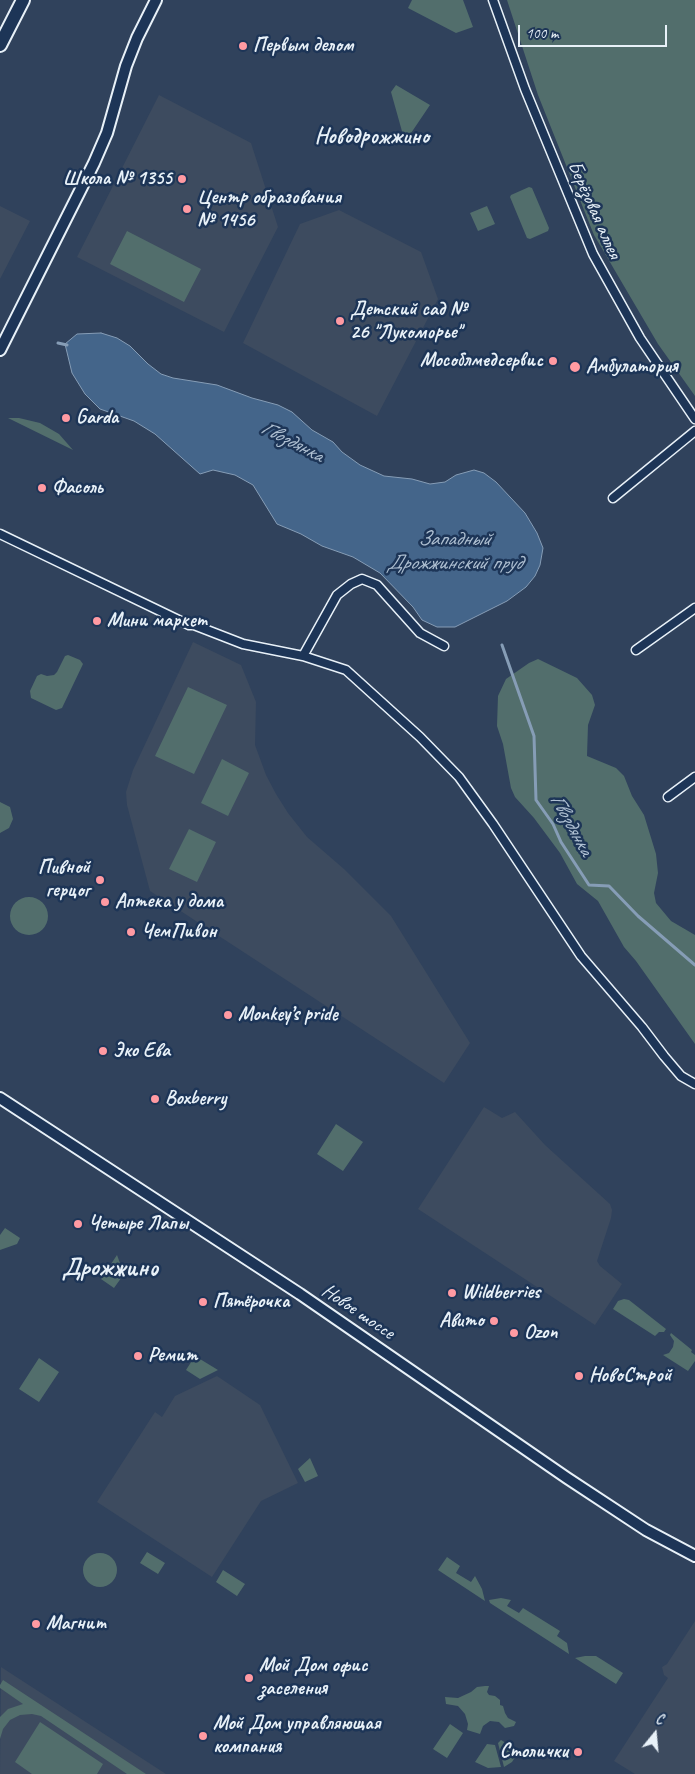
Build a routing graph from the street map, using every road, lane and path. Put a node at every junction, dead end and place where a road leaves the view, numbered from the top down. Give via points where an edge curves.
1 (23, 0) edge
2 (156, 0) edge
3 (493, 0) edge
4 (0, 45) edge
5 (0, 350) edge
6 (695, 419) edge
7 (695, 431) edge
8 (613, 498) dead end
9 (0, 534) edge
10 (695, 608) edge
11 (444, 646) dead end
12 (636, 650) dead end
13 (303, 656) junction
14 (695, 777) edge
15 (668, 797) dead end
16 (695, 1084) edge
17 (0, 1098) edge
18 (695, 1556) edge

1 - 4 main road
2 - 5 street via 126,66 107,132 94,163
3 - 6 street, Берёзовая аллея via 525,89 592,254 640,338
7 - 8 street
9 - 13 street via 188,626 194,625 243,644
10 - 12 street
11 - 13 street via 420,632 377,585 362,578 337,595
13 - 16 street via 346,670 459,777 581,956 680,1076
14 - 15 street
17 - 18 street, Новое шоссе via 300,1294 575,1484 646,1530

